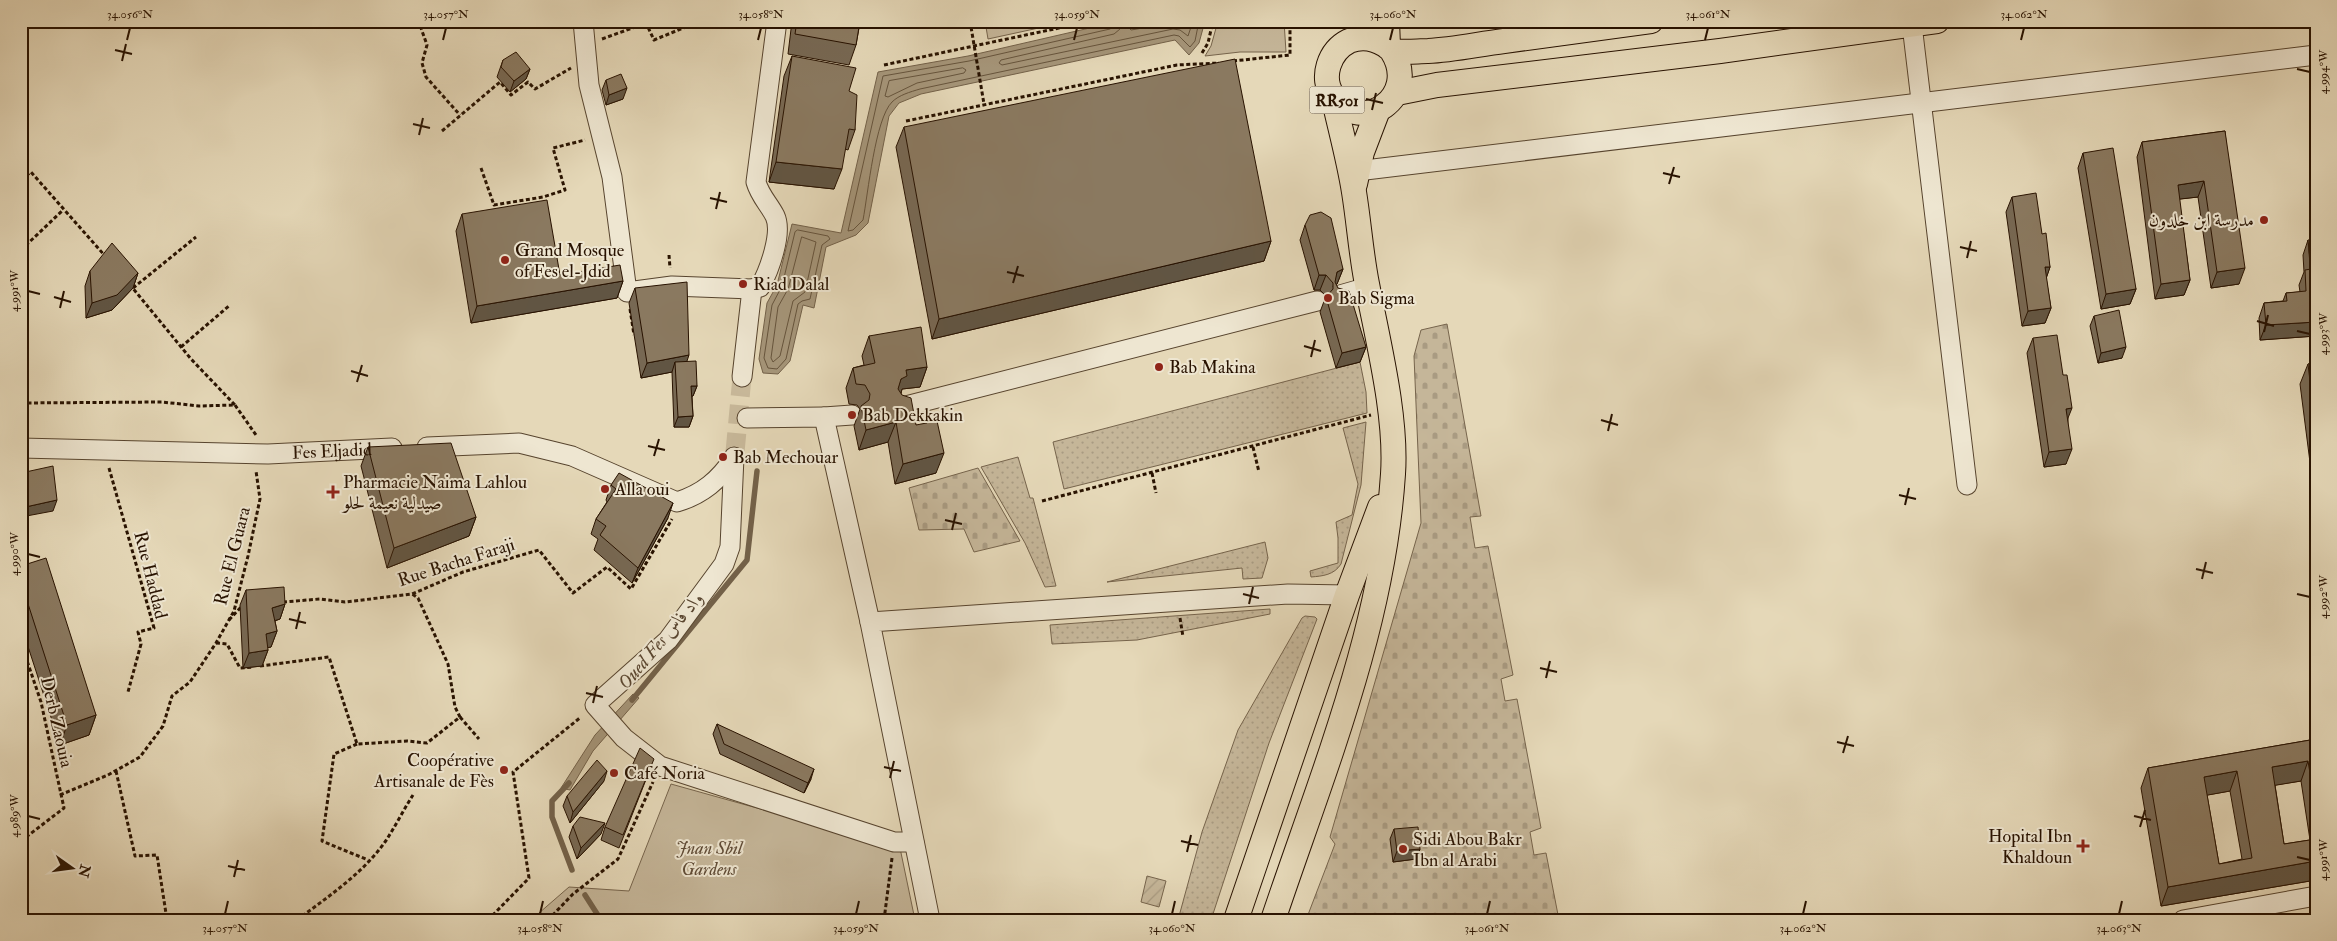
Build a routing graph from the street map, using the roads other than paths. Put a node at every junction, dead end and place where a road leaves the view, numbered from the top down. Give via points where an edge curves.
1 (583, 21) edge
2 (777, 21) edge
3 (1346, 21) edge
4 (1387, 21) edge
5 (1650, 21) edge
6 (1937, 21) edge
7 (1912, 25) junction
8 (1390, 48) junction
9 (1338, 49) junction
10 (2316, 55) edge
11 (1397, 93) junction
12 (1333, 96) junction
13 (1920, 102) junction
14 (1378, 110) junction
15 (1356, 181) junction
16 (1368, 287) junction
17 (752, 289) junction
18 (1340, 295) edge
19 (1317, 301) dead end
20 (742, 376) tunnel mouth
21 (902, 406) edge
22 (852, 415) dead end
23 (824, 417) junction
24 (747, 418) dead end
25 (21, 448) edge
26 (1393, 472) junction
27 (1967, 485) dead end
28 (1347, 595) junction
29 (870, 622) junction
30 (914, 842) junction
31 (2316, 896) edge
32 (2237, 915) edge
33 (930, 920) edge
34 (1236, 920) edge
35 (1273, 920) edge
36 (2183, 920) edge

1 - 17 street via 590,93 612,178 627,292 672,286
2 - 17 street via 781,64 756,182 778,225 772,264 760,287
3 - 9 main road, RR501
4 - 8 main road
5 - 8 main road via 1433,50
6 - 7 main road
7 - 11 main road via 1438,85
7 - 13 street
8 - 9 main road via 1376,40 1362,38 1349,41
8 - 11 main road via 1401,71
9 - 12 main road, RR501 via 1328,66
10 - 13 street
11 - 14 main road, RR501
12 - 14 main road, RR501 via 1353,111 1366,113
12 - 15 main road
13 - 15 street
13 - 27 street
14 - 15 main road
15 - 16 main road
16 - 18 street
16 - 26 main road via 1383,368 1392,435
17 - 20 street
19 - 21 street
22 - 23 street
23 - 24 street
23 - 29 street
25 - 30 street, Fes Eljadid via 261,453 520,443 572,456 677,502 708,489 735,455 730,547 724,564 668,640 601,711 624,738 660,766 894,842
26 - 28 main road
26 - 35 main road via 1381,573 1364,649
28 - 29 street via 1288,594
28 - 34 main road
29 - 30 street
30 - 33 street
31 - 32 street
32 - 36 street

